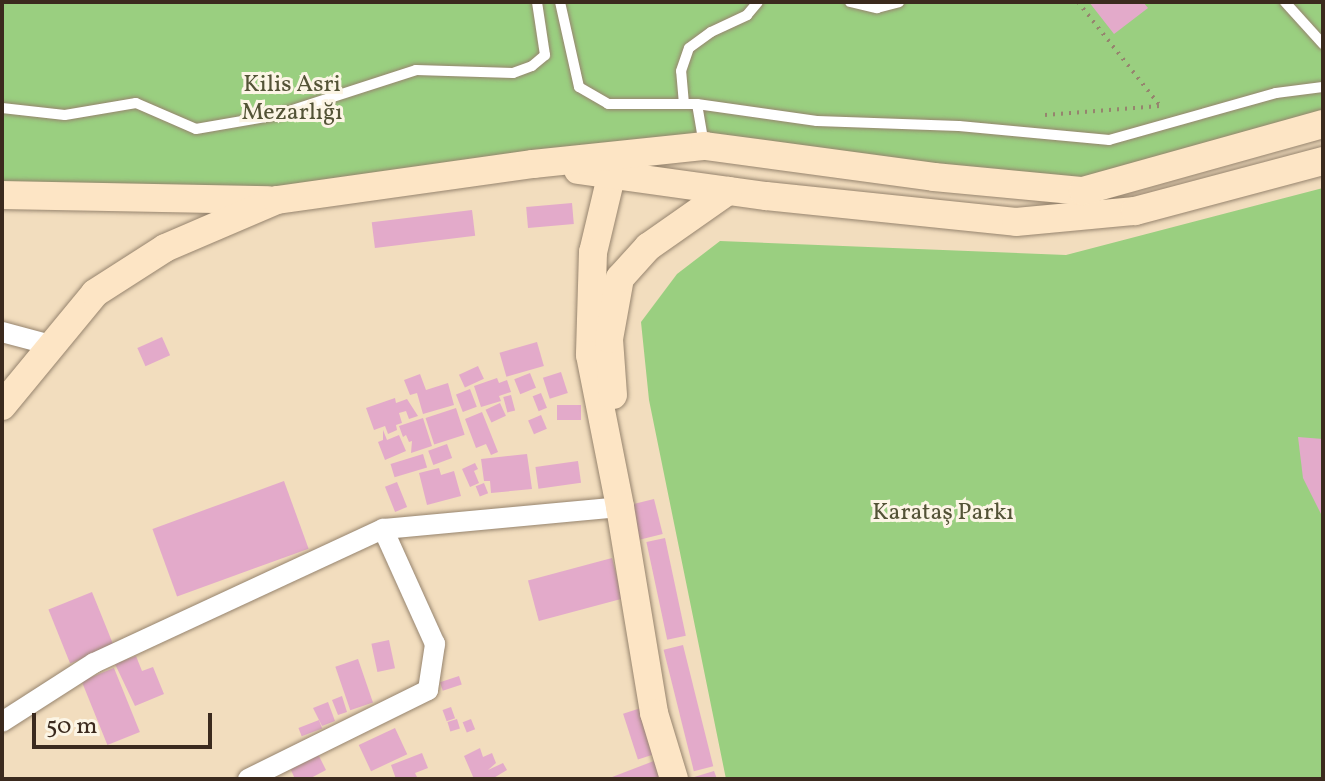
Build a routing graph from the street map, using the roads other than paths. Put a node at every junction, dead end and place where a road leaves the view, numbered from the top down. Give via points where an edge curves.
1 (537, 2) edge
2 (560, 2) edge
3 (758, 2) edge
4 (850, 2) edge
5 (899, 2) edge
6 (1285, 2) edge
7 (1323, 44) edge
8 (1323, 87) edge
9 (684, 104) junction
10 (697, 104) junction
11 (2, 108) edge
12 (1323, 124) edge
13 (705, 146) junction
14 (1323, 161) edge
15 (615, 165) junction
16 (728, 191) junction
17 (2, 195) edge
18 (277, 200) junction
19 (2, 332) edge
20 (51, 345) junction
21 (2, 406) edge
22 (620, 507) junction
23 (383, 529) junction
24 (2, 722) edge
25 (248, 779) edge
26 (674, 779) edge

1 - 11 lane via 545,55 513,73 416,70 277,115 196,129 136,103 65,115
2 - 9 lane via 574,76 586,94 608,104
3 - 9 lane via 747,15 689,48 681,71
4 - 5 lane via 877,8
6 - 7 lane
8 - 10 lane via 1276,93 1109,140 959,126 817,121
9 - 10 lane
10 - 13 lane
12 - 13 street via 1083,191
13 - 15 street
14 - 16 street via 1135,211 1016,222
15 - 16 street
15 - 18 street via 533,164
15 - 22 street via 593,252 590,355
16 - 22 street via 648,247 620,278 609,339
17 - 18 street
18 - 20 street via 165,248 95,293
19 - 20 street
20 - 21 street
22 - 23 street
22 - 26 street via 654,713
23 - 24 street via 94,663
23 - 25 street via 435,644 428,690

